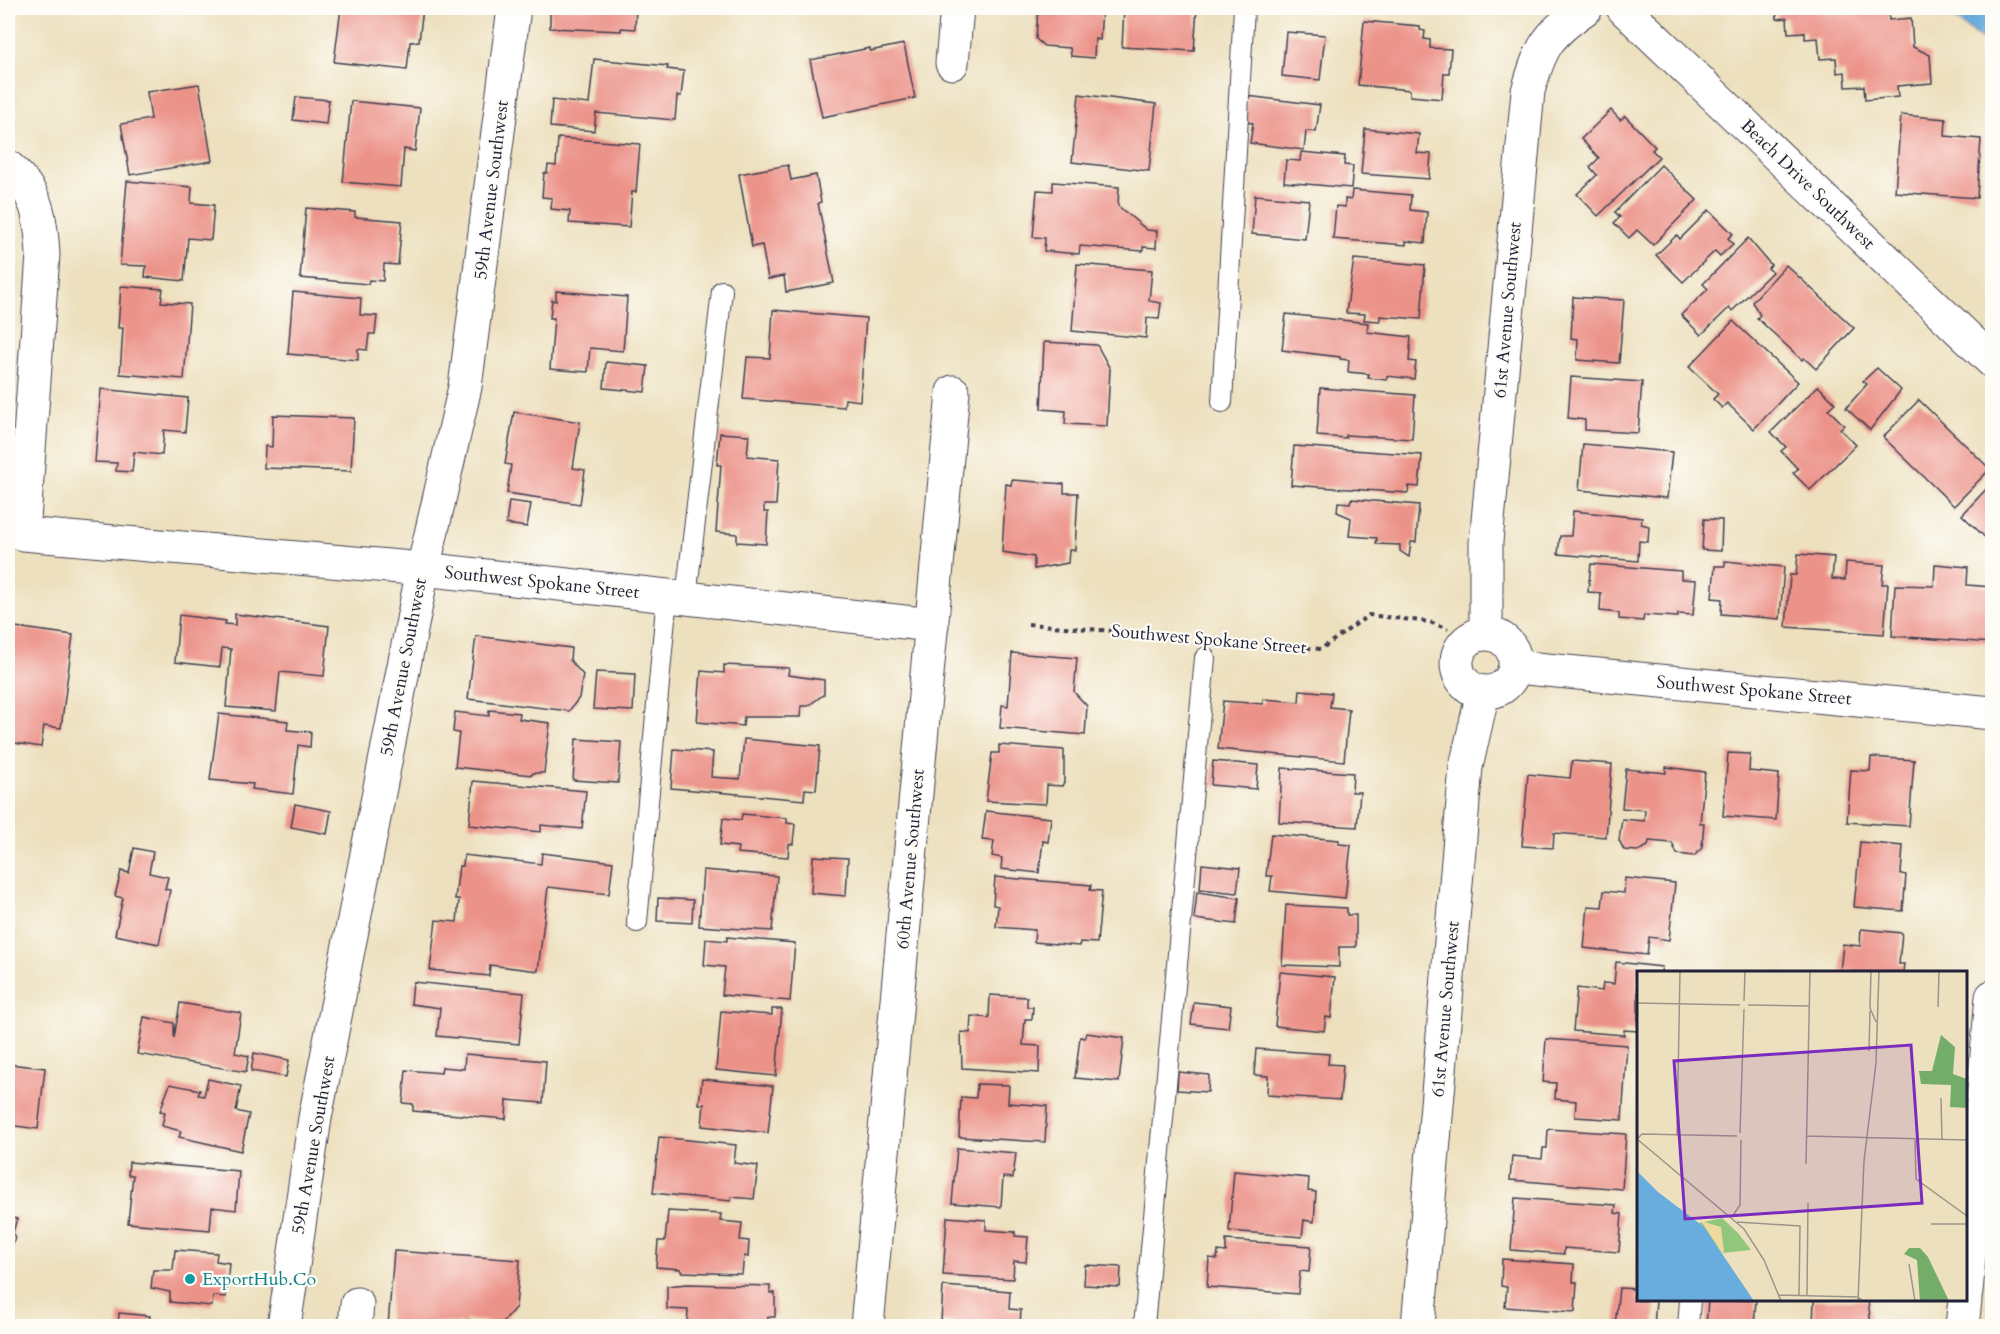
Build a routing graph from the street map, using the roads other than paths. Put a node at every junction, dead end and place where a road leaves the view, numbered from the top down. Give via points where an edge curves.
1 (514, 8) edge
2 (957, 8) edge
3 (1244, 8) edge
4 (1586, 8) edge
5 (1623, 8) edge
6 (952, 63) dead end
7 (8, 167) edge
8 (722, 291) dead end
9 (1992, 361) edge
10 (953, 392) dead end
11 (1222, 402) dead end
12 (15, 533) edge
13 (423, 569) junction
14 (676, 597) junction
15 (932, 625) junction
16 (1486, 633) junction
17 (1205, 658) dead end
18 (1515, 667) junction
19 (1483, 692) junction
20 (1992, 713) edge
21 (637, 922) dead end
22 (1992, 997) edge
23 (1967, 1270) edge
24 (1690, 1301) edge
25 (1965, 1301) edge
26 (284, 1326) edge
27 (867, 1326) edge
28 (1144, 1326) edge
29 (1418, 1326) edge
30 (1688, 1326) edge
31 (1962, 1326) edge

1 - 13 street, 59th Avenue Southwest via 465,387
2 - 6 street
3 - 11 lane
4 - 16 street, 61st Avenue Southwest via 1561,25 1539,53 1528,91 1485,542
5 - 9 street, Beach Drive Southwest
7 - 12 street via 36,202 43,255
8 - 14 lane
10 - 15 street, 60th Avenue Southwest
12 - 13 street, Southwest Spokane Street
13 - 14 street, Southwest Spokane Street
13 - 26 street, 59th Avenue Southwest via 315,1118
14 - 15 street, Southwest Spokane Street
14 - 21 lane
15 - 27 street, 60th Avenue Southwest
16 - 18 street via 1509,644
16 - 19 street via 1464,643 1456,660 1456,669 1466,685
17 - 28 lane
18 - 19 street via 1509,682 1492,692
18 - 20 street, Southwest Spokane Street
19 - 29 street, 61st Avenue Southwest via 1466,767
22 - 23 street
24 - 30 lane
25 - 31 street

